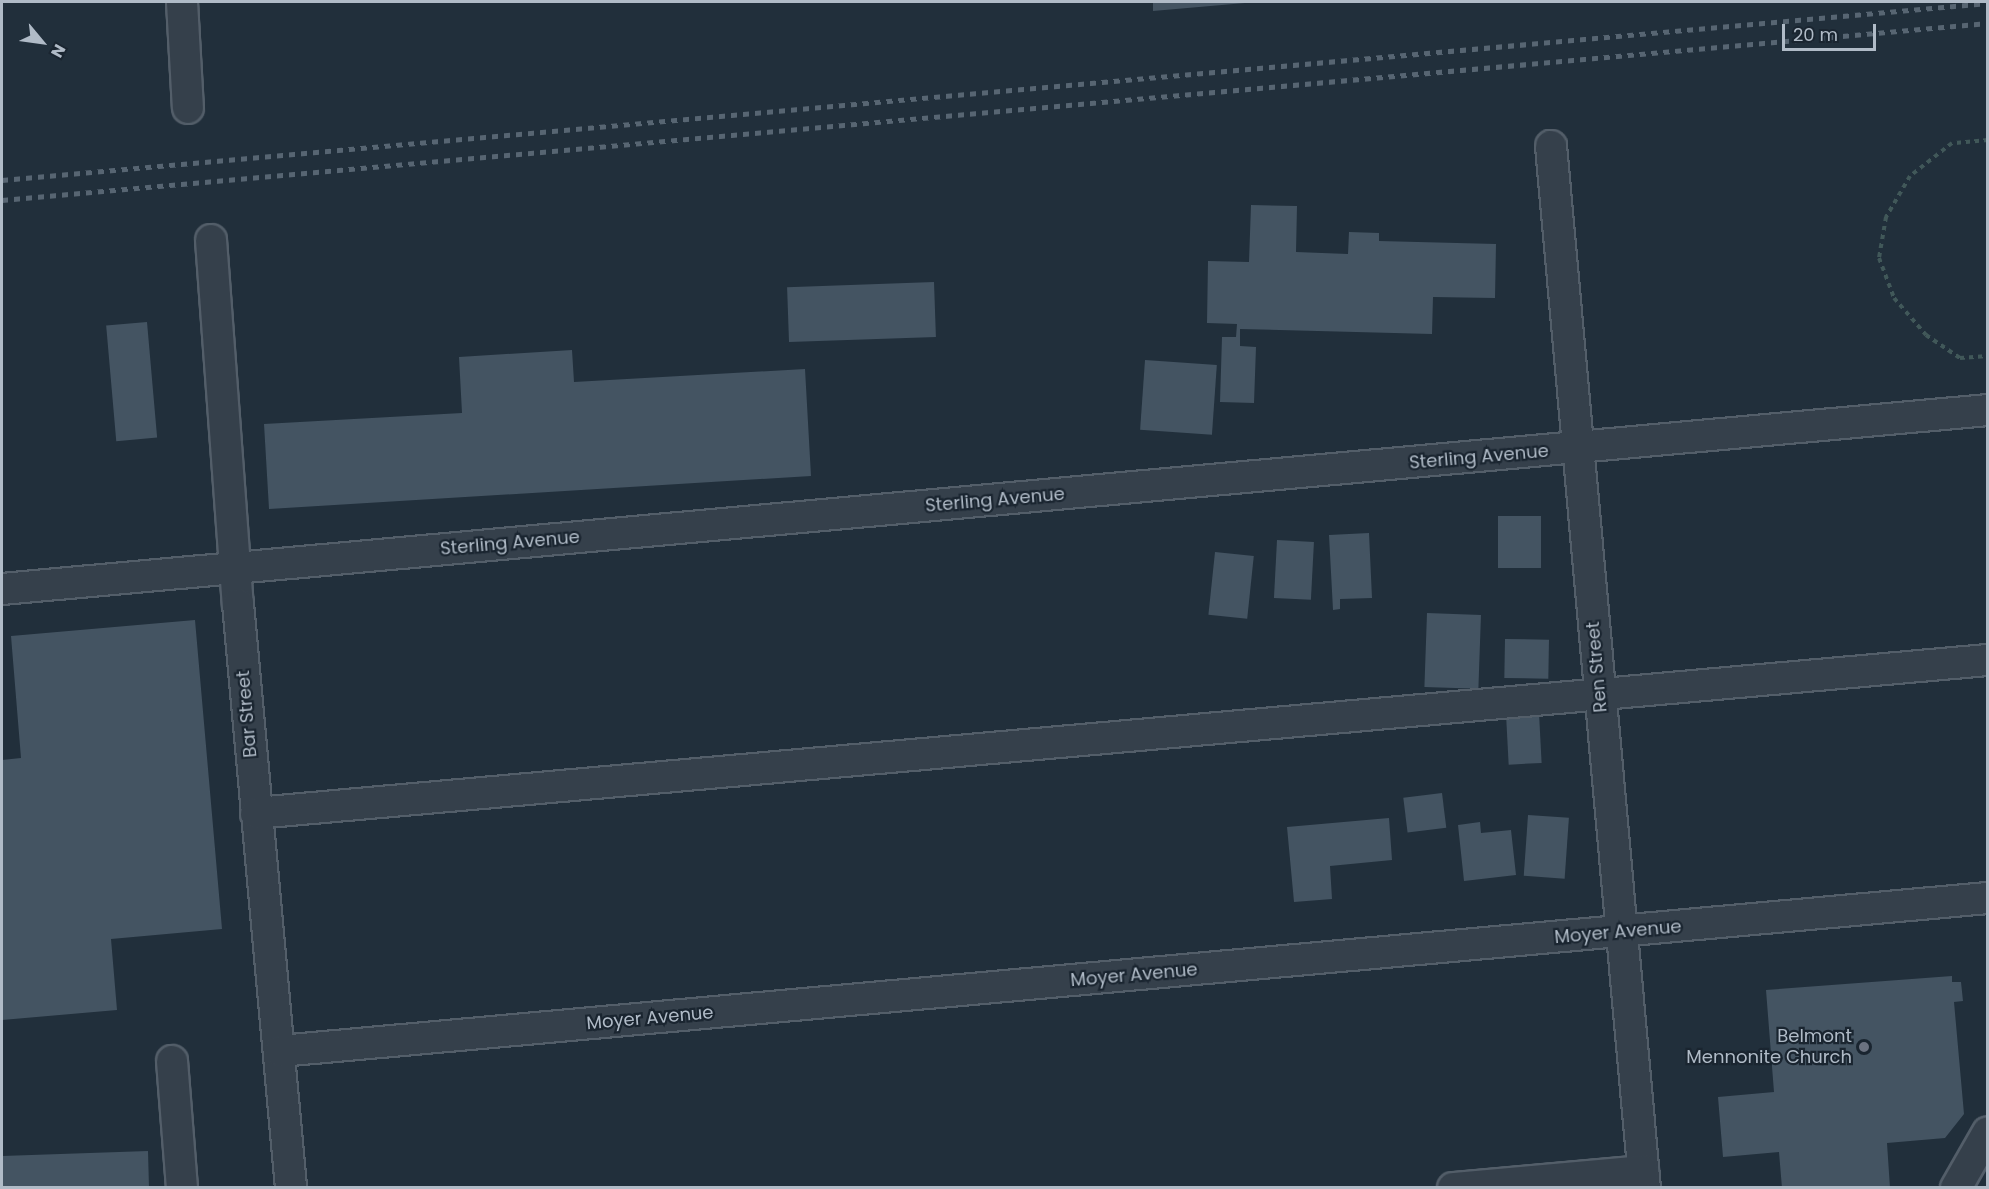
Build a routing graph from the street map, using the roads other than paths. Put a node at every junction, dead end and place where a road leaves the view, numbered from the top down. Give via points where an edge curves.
1 (182, 2) edge
2 (188, 108) dead end
3 (1551, 146) dead end
4 (211, 240) dead end
5 (1988, 410) edge
6 (1576, 448) junction
7 (236, 567) junction
8 (2, 589) edge
9 (1988, 660) edge
10 (1600, 694) junction
11 (256, 813) junction
12 (1988, 898) edge
13 (1622, 932) junction
14 (280, 1051) junction
15 (172, 1061) dead end
16 (1984, 1145) edge
17 (1644, 1179) edge
18 (182, 1188) edge
19 (291, 1188) edge
20 (1453, 1188) edge
21 (1956, 1188) edge

1 - 2 street
3 - 6 street, Ren Street
4 - 7 street, Bar Street
5 - 6 street, Sterling Avenue
6 - 7 street, Sterling Avenue
6 - 10 street, Ren Street
7 - 8 street, Sterling Avenue
7 - 11 street, Bar Street
9 - 10 street
10 - 11 street
10 - 13 street, Ren Street
11 - 14 street, Bar Street
12 - 13 street, Moyer Avenue
13 - 14 street, Moyer Avenue
13 - 17 street, Ren Street
14 - 19 street, Bar Street
15 - 18 street
16 - 21 street
17 - 20 street

